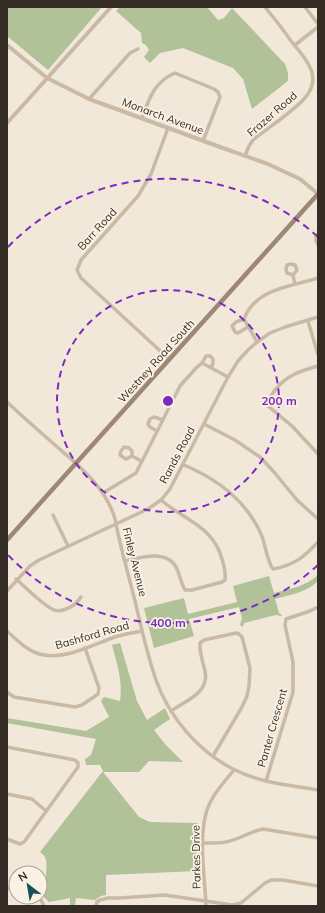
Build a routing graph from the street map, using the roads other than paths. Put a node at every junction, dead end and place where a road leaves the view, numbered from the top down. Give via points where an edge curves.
1 (110, 7) edge
2 (265, 7) edge
3 (305, 7) edge
4 (318, 24) edge
5 (318, 27) edge
6 (7, 45) edge
7 (295, 45) junction
8 (138, 49) dead end
9 (47, 78) junction
10 (89, 99) junction
11 (142, 118) junction
12 (7, 123) edge
13 (168, 128) junction
14 (203, 141) junction
15 (245, 156) junction
16 (318, 194) edge
17 (318, 234) edge
18 (318, 244) edge
19 (293, 276) dead end
20 (318, 278) edge
21 (295, 284) junction
22 (318, 317) edge
23 (244, 319) junction
24 (308, 320) junction
25 (248, 327) junction
26 (257, 342) junction
27 (318, 354) edge
28 (170, 359) junction
29 (202, 363) junction
30 (318, 366) edge
31 (211, 368) junction
32 (228, 377) junction
33 (7, 402) edge
34 (163, 420) junction
35 (204, 424) junction
36 (157, 431) junction
37 (318, 454) edge
38 (132, 456) dead end
39 (141, 460) junction
40 (76, 463) junction
41 (184, 465) junction
42 (103, 493) junction
43 (161, 500) junction
44 (53, 515) dead end
45 (318, 519) edge
46 (116, 524) junction
47 (7, 540) edge
48 (318, 542) edge
49 (68, 546) junction
50 (125, 561) junction
51 (16, 580) junction
52 (7, 591) edge
53 (81, 597) dead end
54 (318, 607) edge
55 (7, 631) edge
56 (142, 631) junction
57 (86, 648) junction
58 (7, 692) edge
59 (171, 711) junction
60 (7, 748) edge
61 (213, 756) junction
62 (234, 770) junction
63 (266, 781) junction
64 (318, 790) edge
65 (7, 794) edge
66 (46, 811) junction
67 (318, 838) edge
68 (7, 840) edge
69 (203, 843) junction
70 (318, 886) edge
71 (206, 904) edge
72 (96, 906) edge

1 - 9 street
2 - 7 street, Frazer Road
3 - 4 street
5 - 7 street
6 - 9 street, Monarch Avenue
7 - 15 street, Frazer Road via 314,72 310,90 304,99 253,140
8 - 10 street via 130,53
9 - 10 street, Monarch Avenue
9 - 12 street
10 - 11 street, Monarch Avenue
11 - 13 street, Monarch Avenue
11 - 14 street via 153,91 168,76 175,73 218,92 220,97
13 - 14 street, Monarch Avenue
13 - 28 street, Barr Road via 146,184 80,260 77,270 81,278
14 - 15 street, Monarch Avenue
15 - 16 street, Monarch Avenue via 300,179
16 - 28 main road, Westney Road South
17 - 18 street
19 - 21 street
20 - 21 street
21 - 23 street via 261,296 246,312
22 - 24 street, Rands Road
23 - 25 street
23 - 25 street via 232,326 235,332 238,333
24 - 26 street, Rands Road via 270,333
24 - 27 street
25 - 26 street
26 - 32 street, Rands Road via 238,361
28 - 40 main road, Westney Road South
29 - 31 street
29 - 31 street via 206,356 210,356 213,359
29 - 34 street via 180,386
30 - 37 street via 295,373 282,381 268,400 268,406 292,426
31 - 32 street
32 - 35 street, Rands Road
33 - 40 street, Finley Avenue
34 - 36 street
34 - 36 street via 154,417 150,419 148,424
35 - 41 street, Rands Road
35 - 45 street via 260,457 297,500
36 - 39 street
38 - 39 street
39 - 42 street via 136,473
40 - 42 street, Finley Avenue via 94,480
40 - 47 main road, Westney Road South
41 - 43 street, Rands Road
41 - 48 street via 223,486 243,504 264,539 273,569 294,563
42 - 46 street, Finley Avenue
43 - 46 street, Rands Road
43 - 50 street via 199,525 214,541 226,574 225,580 185,590 170,559 155,555
44 - 49 street
46 - 49 street, Rands Road
46 - 50 street, Finley Avenue
49 - 51 street, Rands Road via 30,566
50 - 56 street, Finley Avenue
51 - 52 street, Rands Road
51 - 53 street via 54,610 62,610 76,604
54 - 63 street, Panter Crescent via 286,619 293,662 293,692
55 - 57 street, Bashford Road via 23,646 38,654 56,656
56 - 57 street, Bashford Road
56 - 59 street, Finley Avenue via 156,680
57 - 58 street via 99,688 98,694 82,705 75,707 14,697
59 - 61 street, Finley Avenue via 192,738
59 - 61 street via 198,695 203,687 206,676 200,643 204,640 239,634 250,668 247,696
60 - 66 street via 66,758 78,763 78,767
61 - 62 street, Finley Avenue
62 - 63 street, Finley Avenue
62 - 69 street, Parkes Drive via 216,793 207,810
63 - 64 street, Finley Avenue
65 - 66 street via 32,799
66 - 68 street via 24,842 20,844
67 - 69 street via 263,829 223,843
69 - 71 street, Parkes Drive
70 - 71 street via 271,880 241,903
71 - 72 street via 164,895 108,898 97,902

